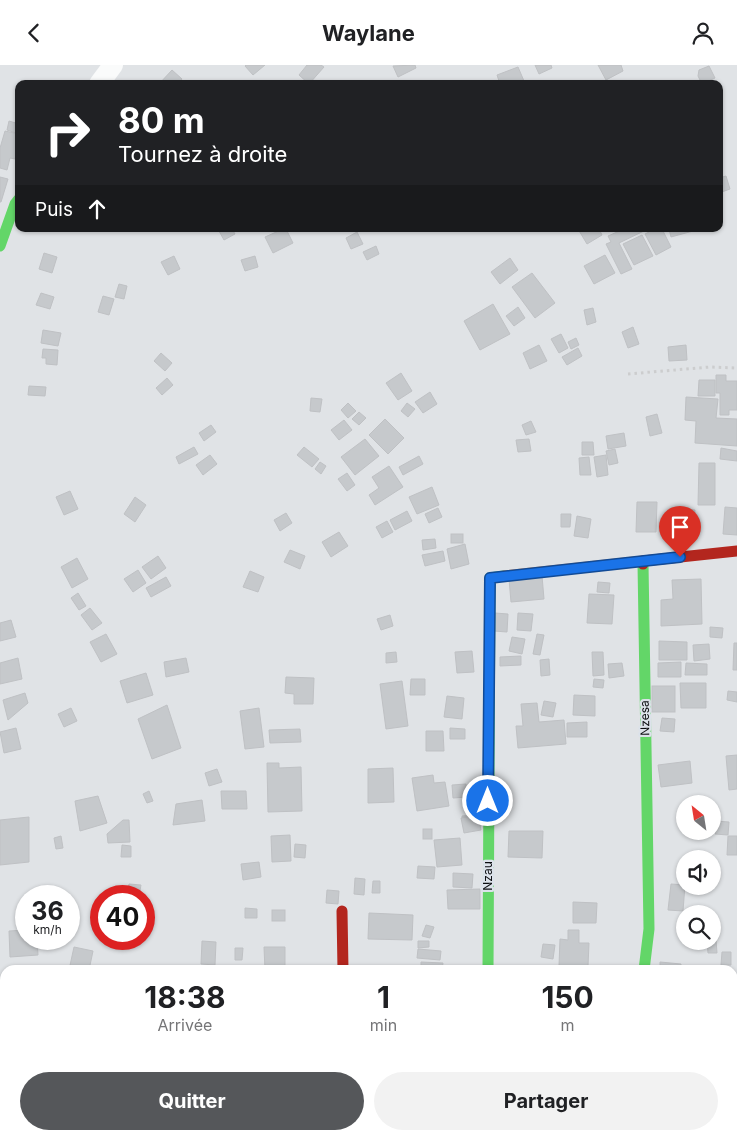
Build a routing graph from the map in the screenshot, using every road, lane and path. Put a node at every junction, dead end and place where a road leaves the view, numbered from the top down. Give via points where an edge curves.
1 (113, 65) edge
2 (102, 80) edge
3 (15, 207) edge
4 (0, 247) edge
5 (737, 368) edge
6 (628, 374) dead end
7 (737, 551) edge
8 (643, 561) junction
9 (342, 911) dead end
10 (343, 965) edge
11 (488, 965) edge
12 (645, 965) edge

1 - 2 street
3 - 4 street
5 - 6 path
7 - 8 street
8 - 11 street, Nzau via 490,578
8 - 12 street, Nzesa via 649,929
9 - 10 street

